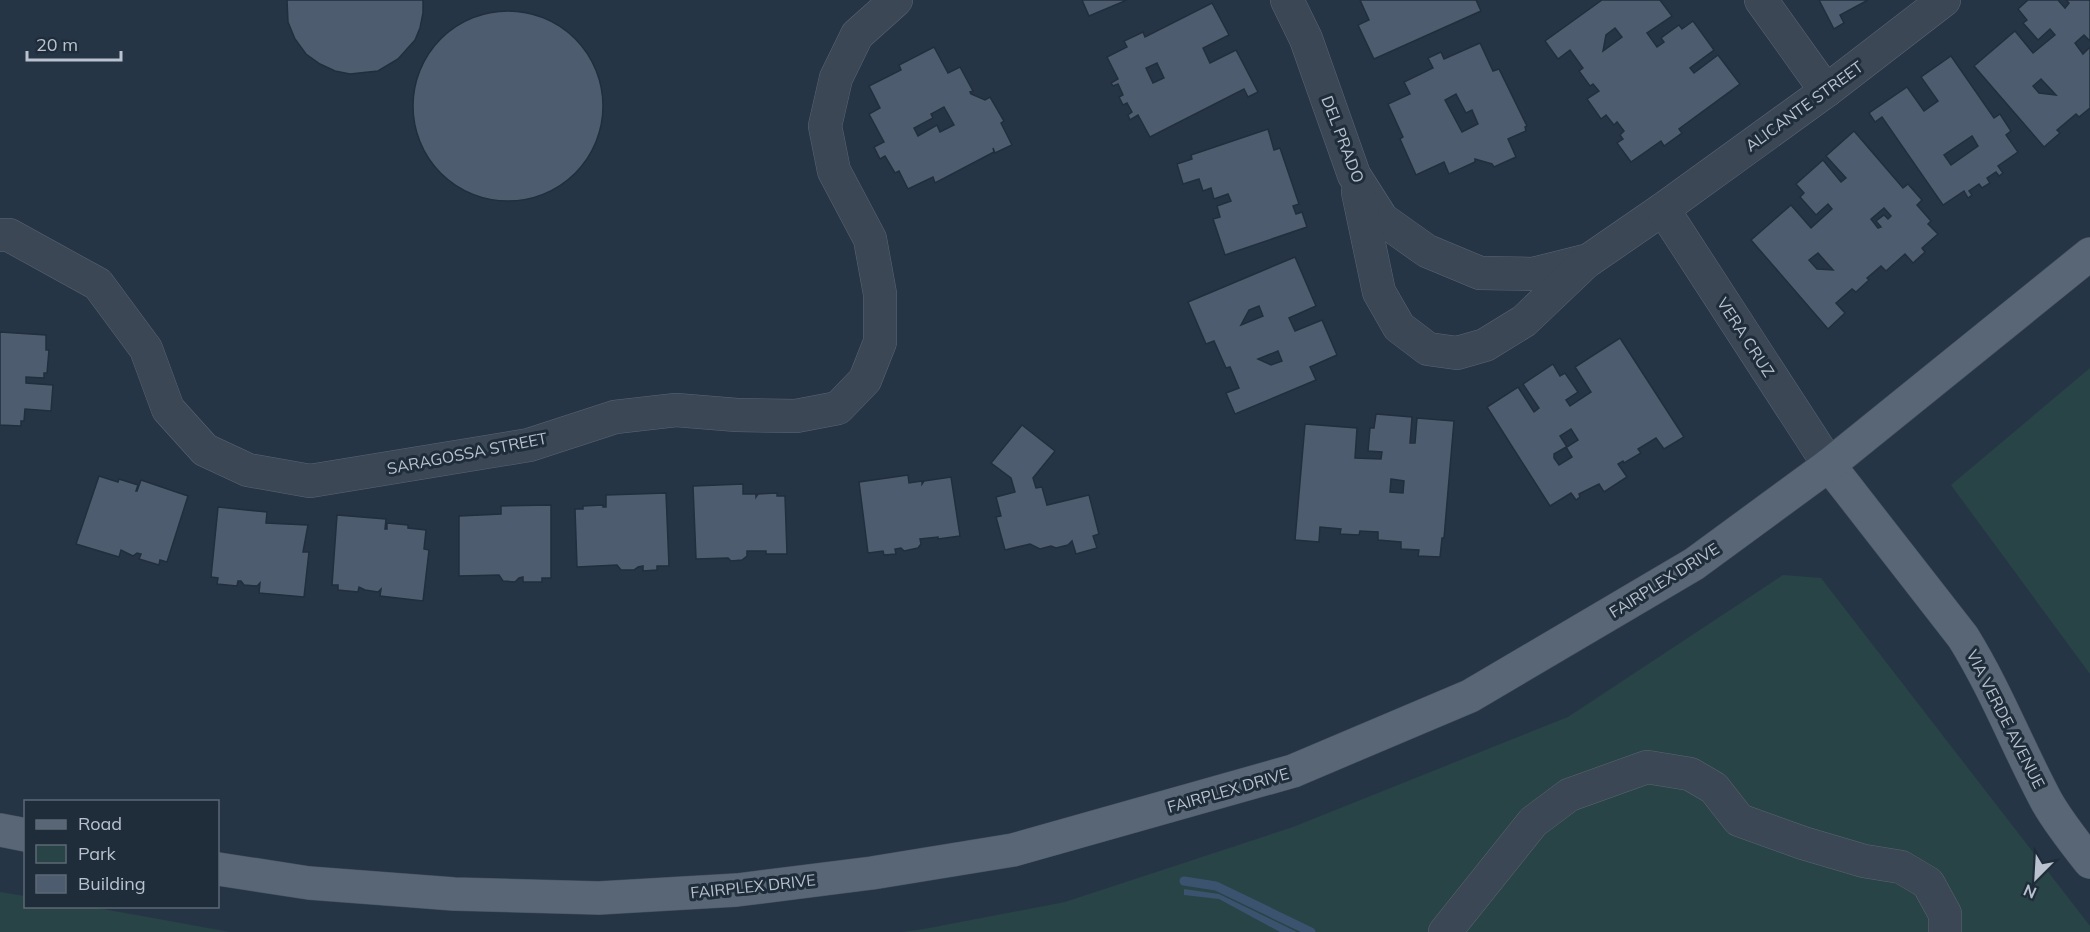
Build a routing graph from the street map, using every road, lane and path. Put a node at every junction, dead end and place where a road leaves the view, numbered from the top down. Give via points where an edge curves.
1 (896, 0) edge
2 (1287, 0) edge
3 (1761, 0) edge
4 (1944, 0) edge
5 (1826, 91) junction
6 (1354, 175) junction
7 (1663, 209) junction
8 (0, 236) edge
9 (2090, 254) edge
10 (1589, 260) junction
11 (1829, 465) junction
12 (0, 830) edge
13 (24, 835) edge
14 (2090, 862) edge
15 (219, 868) edge
16 (1445, 932) edge
17 (1945, 932) edge

1 - 8 street, SARAGOSSA STREET via 857,35 836,78 825,126 834,171 870,239 880,294 880,342 865,380 838,408 796,416 676,410 615,417 529,445 310,481 248,470 205,450 168,410 146,349 98,284 9,236
2 - 6 street, DEL PRADO via 1306,39
3 - 5 street
4 - 5 street, ALICANTE STREET
5 - 7 street, ALICANTE STREET
6 - 10 street, DEL PRADO via 1382,219 1426,251 1480,273 1533,274
6 - 10 street via 1379,292 1399,327 1428,349 1457,353 1485,345 1524,321
7 - 10 street, DEL PRADO
7 - 11 street, VERA CRUZ
9 - 11 main road, FAIRPLEX DRIVE
11 - 14 main road, VIA VERDE AVENUE via 1963,637 2048,803
11 - 15 main road, FAIRPLEX DRIVE via 1694,564 1470,696 1293,771 1013,850 737,890 599,898 309,883
12 - 13 main road
16 - 17 street via 1533,822 1569,795 1647,767 1690,774 1706,783 1739,820 1864,861 1901,867 1928,883 1946,914

